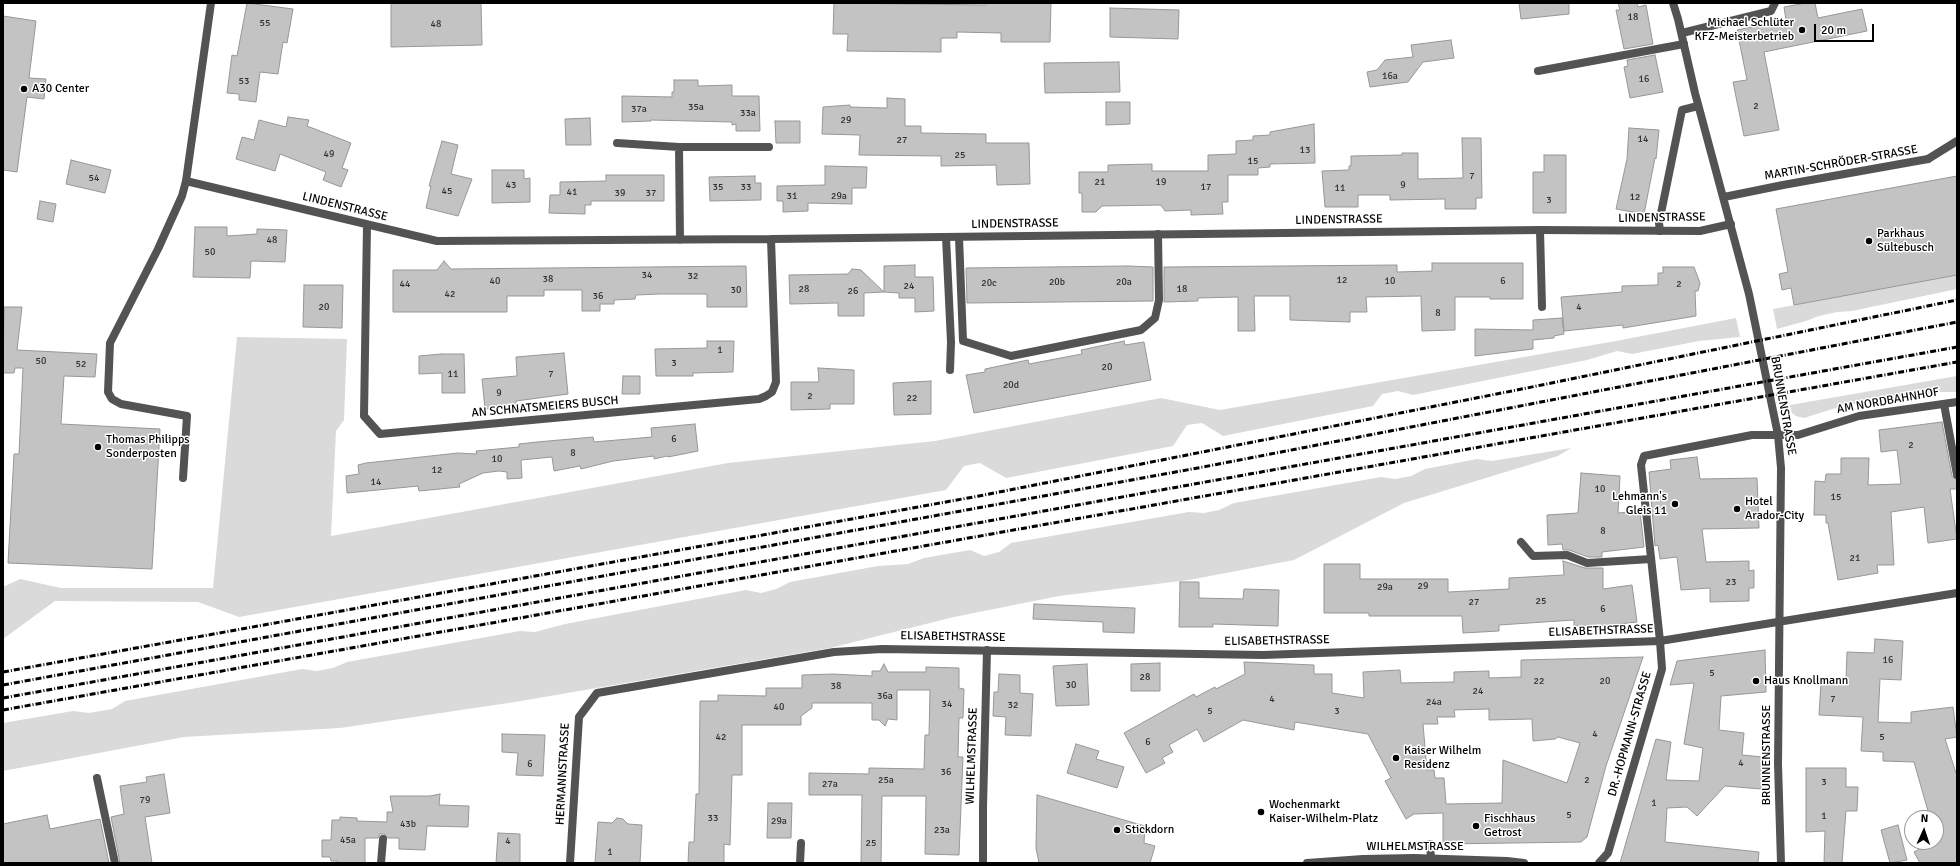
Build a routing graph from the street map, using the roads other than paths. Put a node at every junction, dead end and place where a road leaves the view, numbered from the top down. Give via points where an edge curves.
1 (211, 3) edge
2 (1673, 3) edge
3 (1677, 3) edge
4 (1775, 3) edge
5 (1678, 19) junction
6 (1682, 32) junction
7 (1684, 44) junction
8 (1538, 72) dead end
9 (1698, 106) junction
10 (1957, 141) edge
11 (616, 143) dead end
12 (679, 147) junction
13 (769, 147) dead end
14 (186, 181) junction
15 (1724, 197) junction
16 (367, 224) junction
17 (1731, 224) junction
18 (1540, 230) junction
19 (1660, 231) junction
20 (1158, 234) junction
21 (959, 237) junction
22 (946, 238) junction
23 (771, 239) junction
24 (680, 240) junction
25 (1542, 307) dead end
26 (950, 370) dead end
27 (1957, 402) edge
28 (1944, 404) junction
29 (1778, 435) junction
30 (1957, 475) edge
31 (183, 478) dead end
32 (1521, 542) dead end
33 (1651, 559) junction
34 (1957, 593) edge
35 (1780, 622) junction
36 (1660, 642) junction
37 (987, 650) junction
38 (597, 693) joint
39 (97, 778) dead end
40 (383, 839) dead end
41 (801, 843) dead end
42 (1430, 844) dead end
43 (1431, 858) junction
44 (115, 863) edge
45 (381, 863) edge
46 (570, 863) edge
47 (800, 863) edge
48 (983, 863) edge
49 (1307, 863) edge
50 (1524, 863) edge
51 (1599, 863) edge
52 (1781, 863) edge

1 - 14 street
2 - 5 street, BRUNNENSTRASSE
3 - 5 street, BRUNNENSTRASSE
4 - 6 street via 1771,11
5 - 6 street, BRUNNENSTRASSE
6 - 7 street, BRUNNENSTRASSE
7 - 8 street
7 - 9 street, BRUNNENSTRASSE
9 - 15 street, BRUNNENSTRASSE
9 - 19 street via 1682,110 1659,223
10 - 15 street, MARTIN-SCHRÖDER-STRASSE via 1928,159
11 - 12 street
12 - 13 street
12 - 24 street
14 - 16 street, LINDENSTRASSE
14 - 31 street via 182,196 158,249 110,343 108,392 112,400 121,404 186,416
15 - 17 street, BRUNNENSTRASSE
16 - 23 street, AN SCHNATSMEIERS BUSCH via 364,416 380,434 759,399 766,396 772,392 776,382
16 - 24 street, LINDENSTRASSE via 437,241
17 - 19 street, LINDENSTRASSE via 1700,232
17 - 29 street, BRUNNENSTRASSE via 1749,294
18 - 19 street, LINDENSTRASSE
18 - 20 street, LINDENSTRASSE
18 - 25 street
20 - 21 street, LINDENSTRASSE
20 - 21 street via 1159,300 1155,318 1142,330 1011,356 963,341
21 - 22 street, LINDENSTRASSE
22 - 23 street, LINDENSTRASSE
22 - 26 street
23 - 24 street, LINDENSTRASSE
27 - 28 street, AM NORDBAHNHOF
28 - 29 street, AM NORDBAHNHOF via 1859,416 1809,432
28 - 30 street
29 - 33 street, DR.-HOPMANN-STRASSE via 1752,435 1644,456 1640,465
29 - 35 street, BRUNNENSTRASSE via 1781,468
32 - 33 street via 1533,556 1567,555 1587,563
33 - 36 street, DR.-HOPMANN-STRASSE
34 - 35 street, ELISABETHSTRASSE
35 - 36 street, ELISABETHSTRASSE
35 - 52 street, BRUNNENSTRASSE via 1778,764
36 - 37 street, ELISABETHSTRASSE via 1262,655
36 - 51 street, DR.-HOPMANN-STRASSE via 1662,669 1608,853
37 - 38 street, ELISABETHSTRASSE via 900,648 834,652
37 - 48 street, WILHELMSTRASSE
38 - 46 street, HERMANNSTRASSE via 579,717
39 - 44 street
40 - 45 street
41 - 47 street
42 - 43 street
43 - 49 street, WILHELMSTRASSE
43 - 50 street, WILHELMSTRASSE

